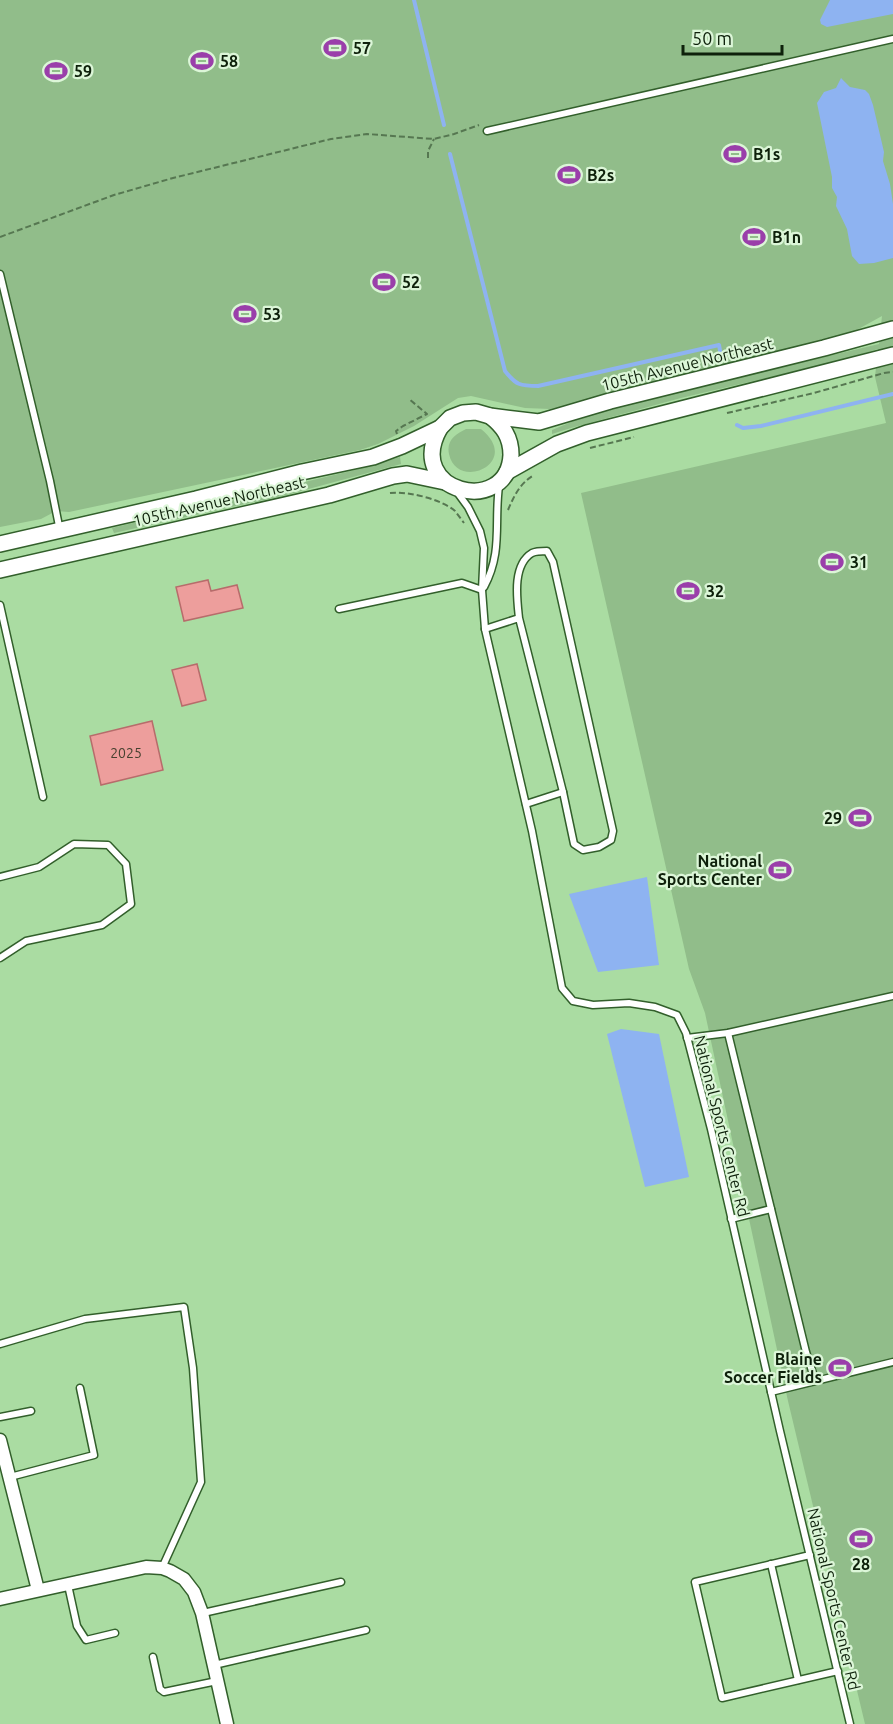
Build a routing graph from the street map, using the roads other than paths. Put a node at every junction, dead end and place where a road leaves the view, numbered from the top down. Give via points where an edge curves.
1 (893, 39) edge
2 (487, 131) dead end
3 (0, 274) edge
4 (893, 329) edge
5 (893, 356) edge
6 (490, 416) junction
7 (440, 428) junction
8 (503, 476) junction
9 (450, 485) junction
10 (60, 531) junction
11 (0, 544) edge
12 (0, 570) edge
13 (482, 590) junction
14 (0, 605) edge
15 (339, 609) dead end
16 (519, 618) junction
17 (485, 629) junction
18 (563, 792) junction
19 (43, 797) dead end
20 (526, 804) junction
21 (0, 877) edge
22 (0, 958) edge
23 (893, 996) edge
24 (728, 1033) junction
25 (687, 1038) junction
26 (771, 1209) junction
27 (731, 1219) junction
28 (0, 1344) edge
29 (893, 1362) edge
30 (815, 1380) junction
31 (80, 1388) dead end
32 (771, 1392) junction
33 (31, 1411) dead end
34 (0, 1417) edge
35 (0, 1440) edge
36 (3, 1462) edge
37 (9, 1477) junction
38 (810, 1555) junction
39 (771, 1564) junction
40 (162, 1568) junction
41 (341, 1582) dead end
42 (68, 1584) junction
43 (38, 1590) junction
44 (0, 1599) edge
45 (202, 1613) junction
46 (366, 1630) dead end
47 (116, 1633) dead end
48 (153, 1657) dead end
49 (214, 1665) junction
50 (838, 1671) junction
51 (798, 1680) junction
52 (217, 1681) junction
53 (227, 1724) edge
54 (850, 1724) edge

1 - 2 lane
3 - 10 lane
4 - 6 street, 105th Avenue Northeast via 539,422
5 - 8 street, 105th Avenue Northeast via 587,433 557,444
6 - 7 street, 105th Avenue Northeast via 463,413
6 - 8 street via 507,434 511,446 511,458
7 - 9 street via 431,450 433,462 437,473
7 - 10 street, 105th Avenue Northeast via 373,457
8 - 9 street, 105th Avenue Northeast via 492,486 474,492
8 - 13 lane via 497,546 491,573
9 - 12 street, 105th Avenue Northeast via 407,474 393,476 329,495
9 - 13 lane, National Sports Center Rd via 468,507 480,531 484,548
10 - 11 street, 105th Avenue Northeast
13 - 15 lane via 462,583
13 - 17 lane, National Sports Center Rd
14 - 19 lane
16 - 17 lane
16 - 18 lane
16 - 18 lane via 516,586 524,561 534,552 547,551 553,562 613,831 611,840 584,850 574,844
17 - 20 lane, National Sports Center Rd
18 - 20 lane
20 - 25 lane, National Sports Center Rd via 562,988 573,1001 655,1007 677,1016
21 - 22 lane via 39,867 74,844 108,845 126,864 131,904 102,925 26,941
23 - 24 lane
24 - 25 lane
24 - 26 lane
25 - 27 lane, National Sports Center Rd
26 - 27 lane
26 - 30 lane
27 - 32 lane, National Sports Center Rd
28 - 40 lane via 85,1319 184,1307 193,1368 201,1482
29 - 30 lane
30 - 32 lane
31 - 37 lane via 94,1455
32 - 38 lane, National Sports Center Rd
33 - 34 lane
35 - 36 street
36 - 37 street
37 - 43 street
38 - 39 lane
38 - 50 lane, National Sports Center Rd
39 - 51 lane
39 - 51 lane via 695,1582 722,1698
40 - 42 street via 146,1566
40 - 45 street via 184,1579
41 - 45 lane
42 - 43 street
42 - 47 lane via 77,1626 86,1640
43 - 44 street
45 - 49 street
46 - 49 lane
48 - 52 lane via 164,1692
49 - 52 street
50 - 51 lane
50 - 54 lane, National Sports Center Rd
52 - 53 street

